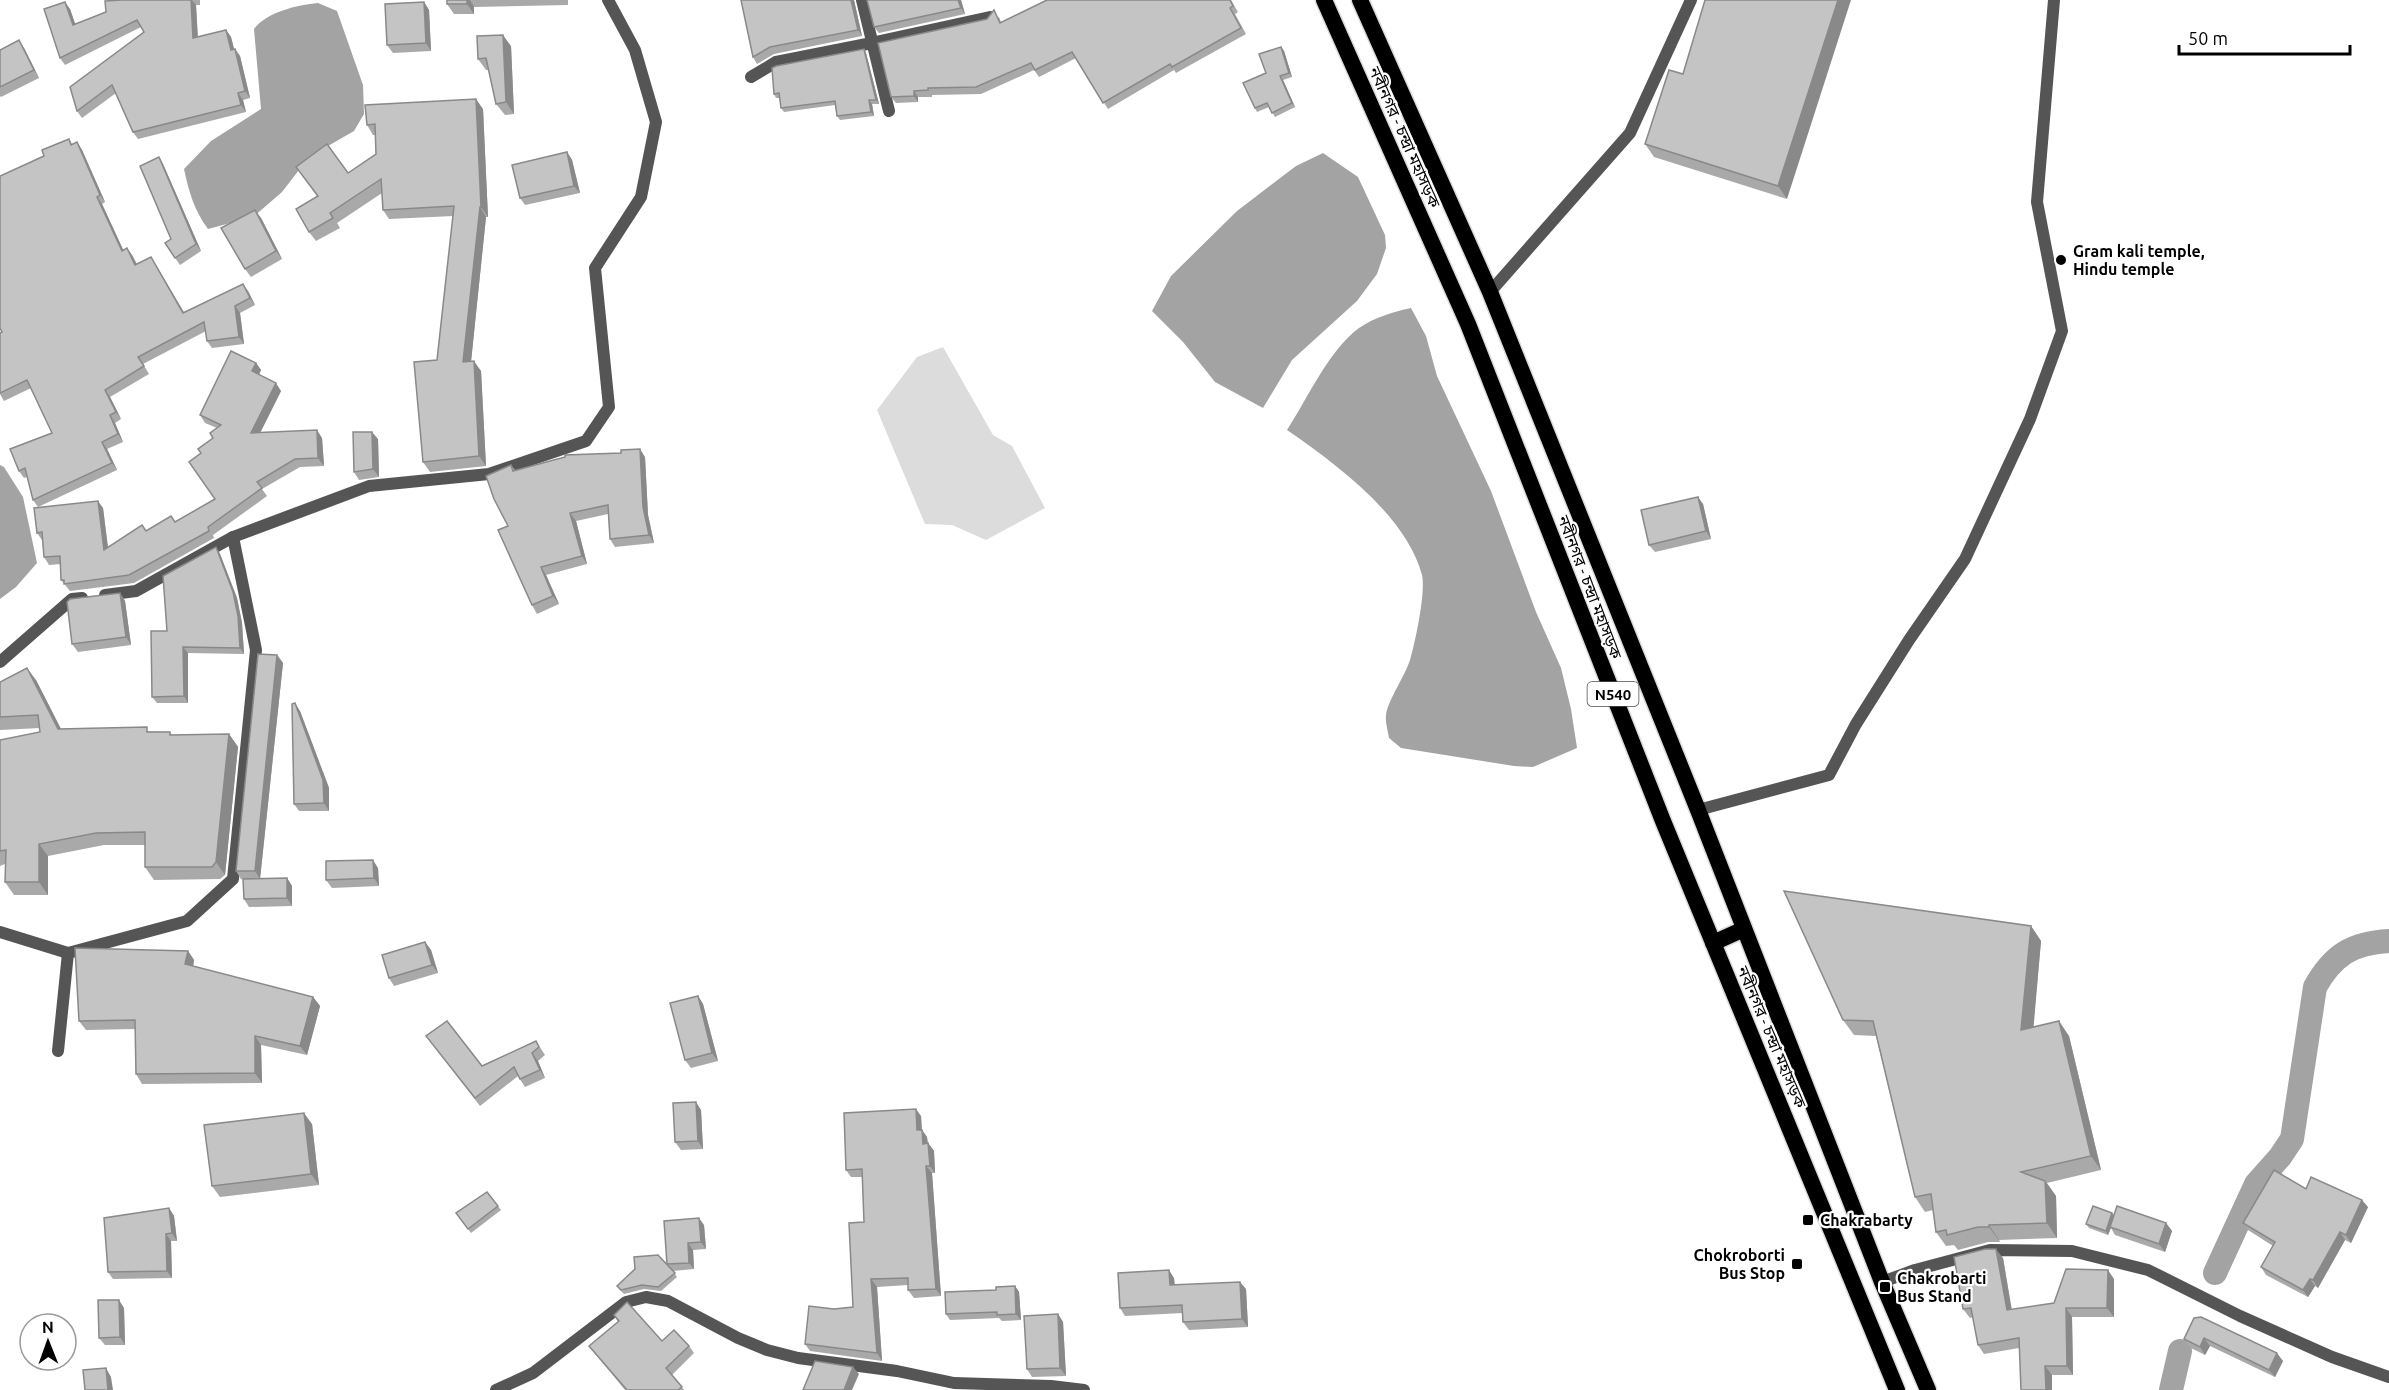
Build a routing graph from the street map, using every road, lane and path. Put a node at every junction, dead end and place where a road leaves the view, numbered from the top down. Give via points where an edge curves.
1 (608, 0) edge
2 (862, 0) edge
3 (1324, 0) edge
4 (1360, 0) edge
5 (1691, 0) edge
6 (2054, 0) edge
7 (990, 17) edge
8 (872, 43) junction
9 (751, 77) dead end
10 (890, 111) dead end
11 (1490, 292) junction
12 (234, 537) junction
13 (0, 662) edge
14 (1698, 810) junction
15 (1744, 929) junction
16 (0, 932) edge
17 (1713, 943) junction
18 (68, 953) junction
19 (58, 1051) dead end
20 (1882, 1282) junction
21 (2389, 1377) edge
22 (496, 1390) edge
23 (1084, 1390) edge
24 (1897, 1390) edge
25 (1928, 1390) edge

1 - 12 street via 635,50 656,122 641,197 595,268 609,407 586,441 489,474 369,486
2 - 8 street
3 - 17 highway, নবীনগর - চন্দ্রা মহাসড়ক / N540 via 1468,324
4 - 11 highway, নবীনগর - চন্দ্রা মহাসড়ক / N540
5 - 11 street via 1630,134
6 - 14 street via 2037,202 2062,332 2030,419 1965,559 1885,677 1829,775
7 - 8 street
8 - 9 street via 776,62
8 - 10 street
11 - 14 highway, নবীনগর - চন্দ্রা মহাসড়ক / N540
12 - 13 street via 136,591 72,599
12 - 18 street via 256,650 233,879 187,921
14 - 15 highway, নবীনগর - চন্দ্রা মহাসড়ক / N540
15 - 17 highway
15 - 20 highway, নবীনগর - চন্দ্রা মহাসড়ক / N540
16 - 18 street
17 - 24 highway, নবীনগর - চন্দ্রা মহাসড়ক / N540
18 - 19 street
20 - 21 street via 1990,1250 2072,1251 2148,1270 2332,1358
20 - 25 highway, নবীনগর - চন্দ্রা মহাসড়ক / N540
22 - 23 street via 533,1373 626,1302 646,1297 668,1301 757,1346 798,1358 954,1383

